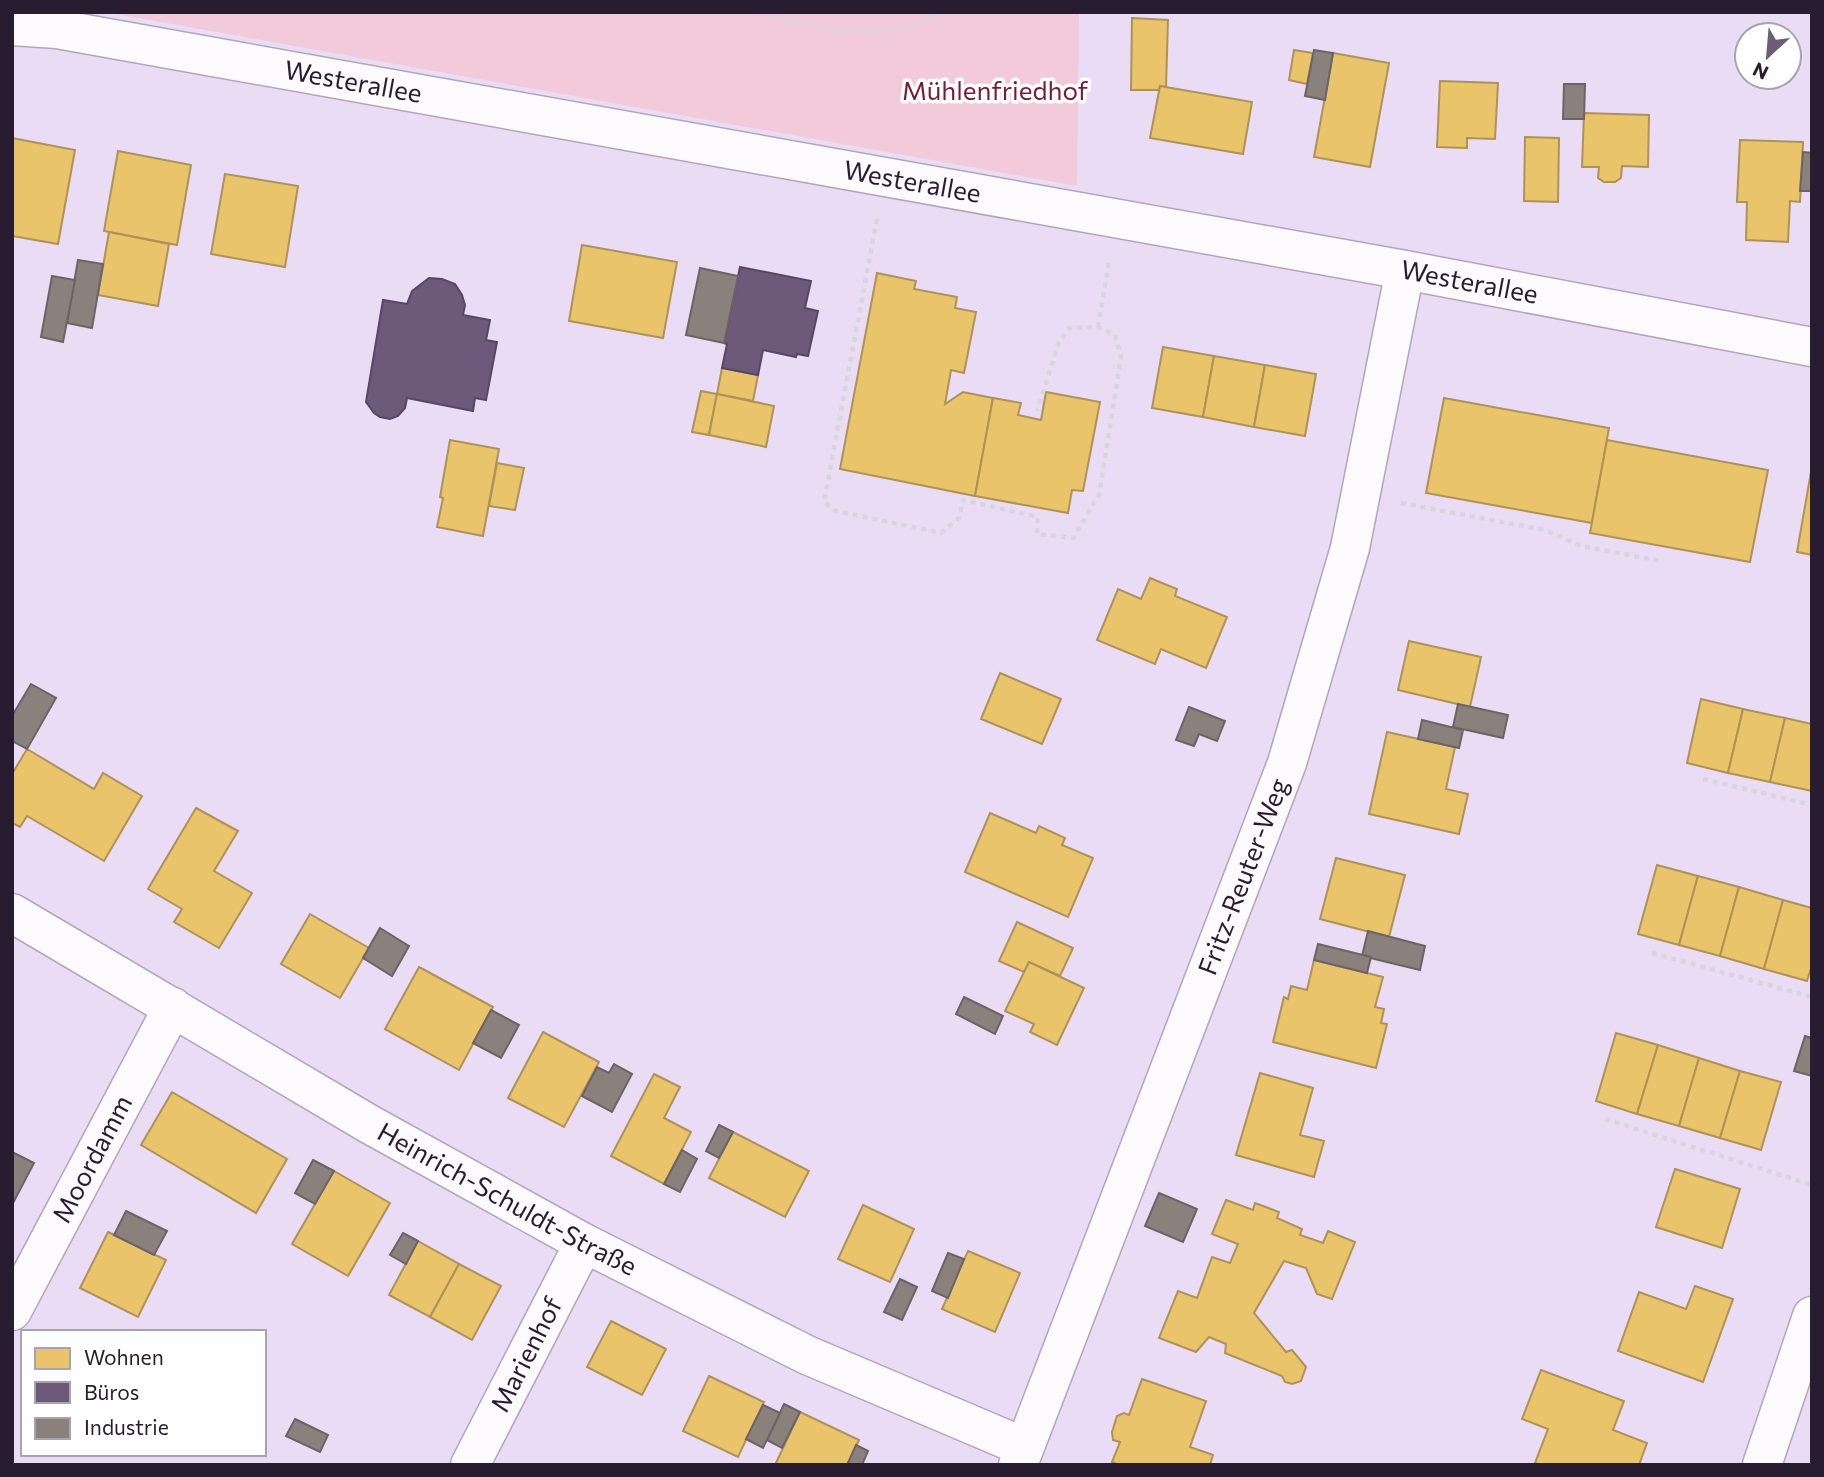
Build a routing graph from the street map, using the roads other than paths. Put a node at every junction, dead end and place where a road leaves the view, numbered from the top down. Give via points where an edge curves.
1 (54, 21) edge
2 (12, 26) edge
3 (1405, 270) junction
4 (1812, 347) edge
5 (12, 913) edge
6 (173, 1007) junction
7 (584, 1243) junction
8 (12, 1311) edge
9 (1812, 1316) edge
10 (1021, 1456) edge
11 (470, 1465) edge
12 (1762, 1465) edge

1 - 2 street, Westerallee
1 - 3 street, Westerallee
3 - 4 street, Westerallee
3 - 10 street, Fritz-Reuter-Weg via 1350,548 1287,763
5 - 6 street, Heinrich-Schuldt-Straße
6 - 7 street, Heinrich-Schuldt-Straße via 369,1124
6 - 8 street, Moordamm
7 - 10 street, Heinrich-Schuldt-Straße
7 - 11 street, Marienhof
9 - 12 street

